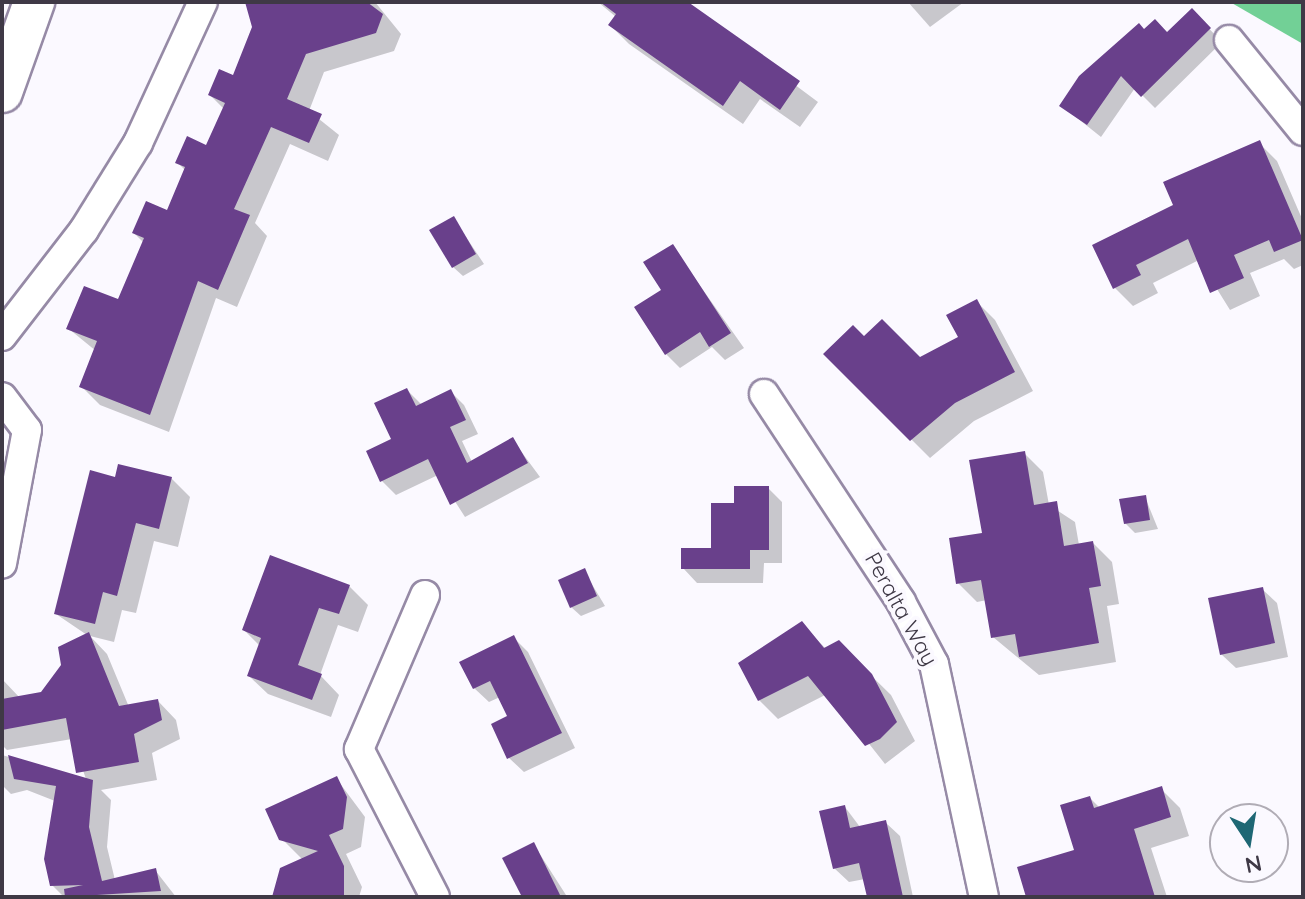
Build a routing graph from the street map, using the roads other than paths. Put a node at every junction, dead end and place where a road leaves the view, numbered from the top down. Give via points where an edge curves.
1 (34, 2) edge
2 (203, 2) edge
3 (1229, 40) dead end
4 (2, 92) edge
5 (1303, 131) edge
6 (2, 336) edge
7 (764, 394) dead end
8 (2, 397) edge
9 (2, 564) edge
10 (425, 595) dead end
11 (435, 897) edge
12 (984, 897) edge

1 - 4 main road
2 - 6 street via 138,143 84,230
3 - 5 street
7 - 12 street, Peralta Way via 901,602 934,664
8 - 9 street via 27,430
10 - 11 street via 359,749

